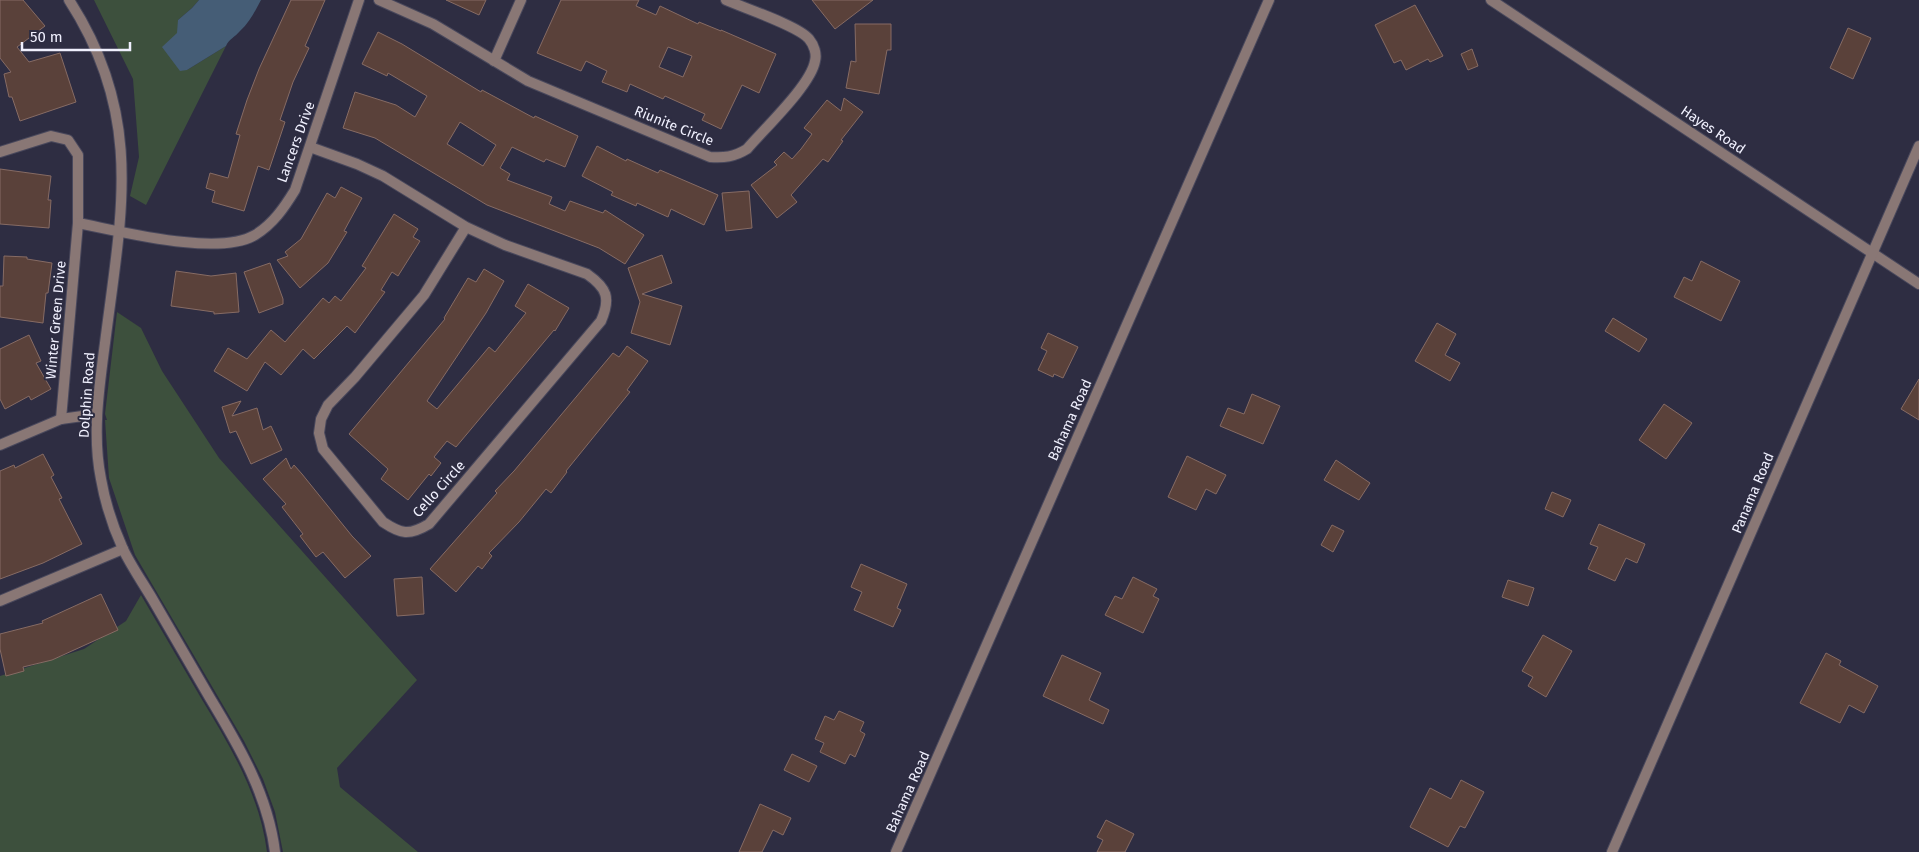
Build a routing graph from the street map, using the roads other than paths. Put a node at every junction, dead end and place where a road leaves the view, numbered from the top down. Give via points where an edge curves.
1 (69, 0) edge
2 (359, 0) edge
3 (379, 0) edge
4 (521, 0) edge
5 (726, 0) edge
6 (1269, 0) edge
7 (1491, 0) edge
8 (494, 61) junction
9 (1919, 146) edge
10 (310, 147) junction
11 (0, 152) edge
12 (78, 223) junction
13 (466, 228) junction
14 (119, 231) junction
15 (1872, 253) junction
16 (1919, 284) edge
17 (97, 414) junction
18 (61, 419) junction
19 (0, 445) edge
20 (123, 549) junction
21 (0, 601) edge
22 (275, 852) edge
23 (896, 852) edge
24 (1612, 852) edge

1 - 14 street, Dolphin Road via 97,49 118,118 123,188
2 - 10 street, Lancers Drive
3 - 8 street, Riunite Circle via 433,24
4 - 8 street
5 - 8 street, Riunite Circle via 798,30 816,51 815,62 806,81 747,149 737,155 710,157 528,80
6 - 23 street, Bahama Road
7 - 15 street, Hayes Road
9 - 15 street, Panama Road
10 - 13 street, Cello Circle via 383,176
10 - 14 street, Lancers Drive via 283,209 268,226 253,236 213,244
11 - 12 street, Winter Green Drive via 51,136 68,140 78,155
12 - 14 street
12 - 18 street, Winter Green Drive
13 - 13 street, Cello Circle via 587,274 604,289 606,310 601,321 429,524 407,533 396,531 383,522 323,449 319,433 321,419 328,405 424,295
14 - 17 street, Dolphin Road
15 - 16 street, Hayes Road
15 - 24 street, Panama Road
17 - 18 street
17 - 20 street, Dolphin Road via 101,478
18 - 19 street
20 - 21 street
20 - 22 street, Dolphin Road via 241,751 256,781

